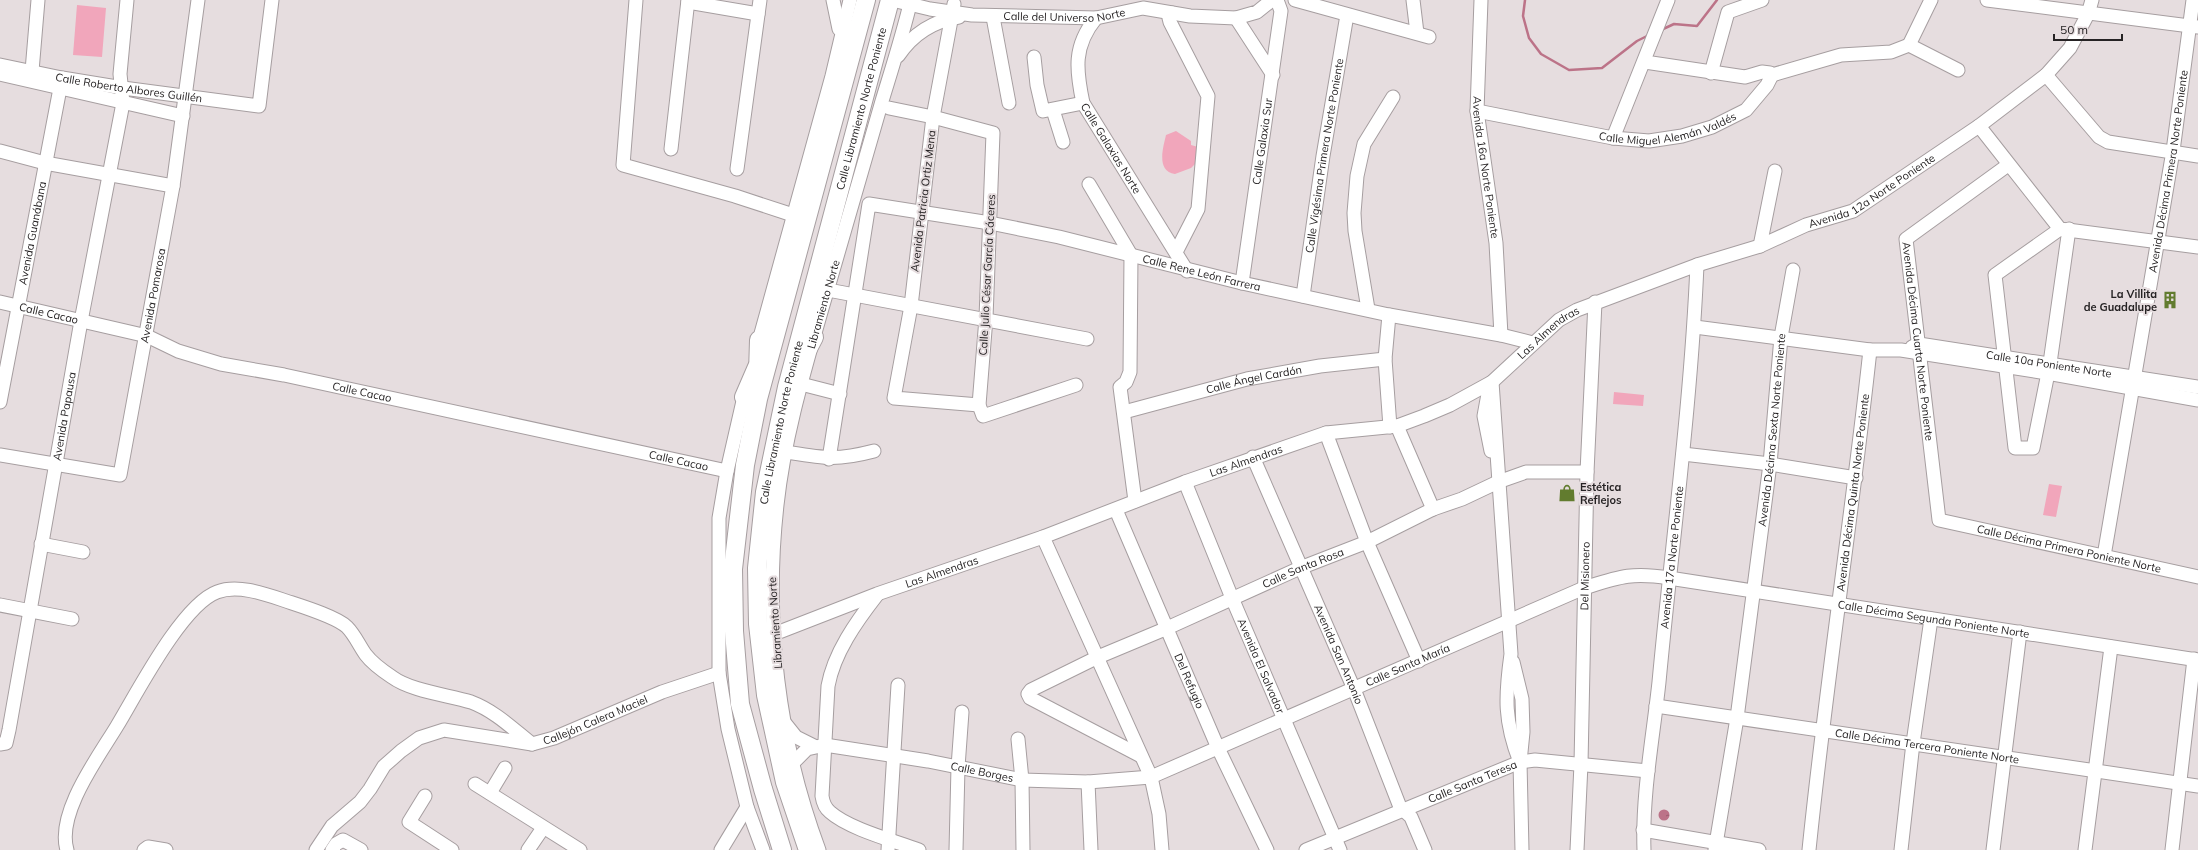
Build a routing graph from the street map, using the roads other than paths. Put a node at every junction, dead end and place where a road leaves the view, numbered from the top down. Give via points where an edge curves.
1 (38, 0) edge
2 (127, 0) edge
3 (198, 0) edge
4 (272, 0) edge
5 (636, 0) edge
6 (760, 0) edge
7 (833, 0) edge
8 (1272, 0) edge
9 (1277, 0) edge
10 (1295, 0) edge
11 (1413, 0) edge
12 (1481, 0) edge
13 (1668, 0) edge
14 (1762, 0) edge
15 (1931, 0) edge
16 (1987, 0) edge
17 (2092, 0) edge
18 (2193, 0) edge
19 (688, 1) edge
20 (860, 1) edge
21 (911, 2) edge
22 (890, 3) edge
23 (1143, 4) edge
24 (952, 9) edge
25 (1172, 13) junction
26 (758, 14) junction
27 (2088, 14) junction
28 (1347, 15) junction
29 (993, 17) junction
30 (1096, 18) junction
31 (1236, 18) junction
32 (2194, 27) edge
33 (1417, 33) junction
34 (1429, 37) dead end
35 (840, 40) junction
36 (1909, 45) junction
37 (1034, 57) dead end
38 (894, 60) junction
39 (1645, 62) junction
40 (0, 65) edge
41 (1958, 70) dead end
42 (32, 71) junction
43 (1711, 73) junction
44 (0, 74) edge
45 (1273, 75) junction
46 (1772, 75) junction
47 (2046, 75) junction
48 (60, 83) junction
49 (122, 88) junction
50 (186, 96) junction
51 (1393, 97) dead end
52 (123, 103) junction
53 (1008, 103) dead end
54 (1083, 103) junction
55 (889, 108) dead end
56 (1053, 110) junction
57 (1477, 111) junction
58 (184, 116) junction
59 (933, 117) junction
60 (1979, 126) junction
61 (1613, 138) junction
62 (1063, 142) dead end
63 (671, 149) dead end
64 (0, 151) edge
65 (2172, 151) junction
66 (2198, 156) edge
67 (45, 163) junction
68 (2008, 165) junction
69 (737, 169) dead end
70 (1775, 171) dead end
71 (109, 175) junction
72 (1088, 184) dead end
73 (173, 186) junction
74 (922, 211) junction
75 (793, 215) junction
76 (990, 223) junction
77 (2064, 229) junction
78 (2156, 240) junction
79 (1760, 246) junction
80 (2198, 246) edge
81 (1176, 252) junction
82 (1131, 255) junction
83 (1697, 265) junction
84 (1793, 270) dead end
85 (1187, 271) junction
86 (1242, 283) junction
87 (828, 290) junction
88 (855, 295) junction
89 (1303, 296) junction
90 (0, 302) edge
91 (1595, 302) junction
92 (19, 305) junction
93 (911, 306) junction
94 (1368, 309) junction
95 (1389, 315) junction
96 (986, 318) junction
97 (80, 321) junction
98 (1695, 327) junction
99 (777, 331) junction
100 (808, 334) junction
101 (1501, 334) junction
102 (147, 336) junction
103 (1781, 337) junction
104 (1087, 339) dead end
105 (759, 340) junction
106 (1533, 343) junction
107 (1919, 349) junction
108 (1870, 350) junction
109 (1385, 359) junction
110 (2004, 361) junction
111 (758, 364) junction
112 (2048, 368) junction
113 (2134, 376) junction
114 (1492, 382) junction
115 (1076, 385) dead end
116 (794, 386) junction
117 (2198, 387) edge
118 (2131, 389) junction
119 (840, 394) junction
120 (751, 398) junction
121 (2198, 400) edge
122 (0, 402) edge
123 (981, 411) junction
124 (1124, 412) junction
125 (1394, 427) junction
126 (1326, 433) junction
127 (874, 451) dead end
128 (786, 452) junction
129 (1683, 454) junction
130 (0, 455) edge
131 (1253, 457) junction
132 (829, 459) junction
133 (57, 463) junction
134 (1770, 464) junction
135 (727, 471) junction
136 (1587, 472) junction
137 (1856, 478) junction
138 (1185, 482) junction
139 (1498, 482) junction
140 (1135, 501) junction
141 (1433, 509) junction
142 (1116, 510) junction
143 (1939, 520) joint
144 (1043, 537) junction
145 (1367, 542) junction
146 (41, 544) junction
147 (83, 552) dead end
148 (2104, 556) junction
149 (1300, 568) junction
150 (1669, 578) junction
151 (2198, 578) edge
152 (1584, 588) junction
153 (1753, 591) junction
154 (877, 594) junction
155 (1232, 598) junction
156 (0, 605) edge
157 (1839, 605) junction
158 (30, 610) junction
159 (72, 619) dead end
160 (1931, 619) junction
161 (1509, 620) junction
162 (1165, 629) junction
163 (2020, 632) junction
164 (774, 634) junction
165 (2111, 647) junction
166 (1098, 656) junction
167 (2196, 660) edge
168 (1419, 661) junction
169 (719, 673) junction
170 (898, 685) dead end
171 (1354, 689) junction
172 (1656, 706) junction
173 (962, 712) dead end
174 (1285, 718) junction
175 (1737, 718) junction
176 (784, 722) junction
177 (1822, 729) junction
178 (1018, 739) dead end
179 (1913, 743) junction
180 (0, 744) edge
181 (532, 744) junction
182 (819, 745) junction
183 (1218, 748) junction
184 (893, 755) junction
185 (1141, 756) junction
186 (2005, 758) junction
187 (1520, 762) junction
188 (792, 764) junction
189 (1581, 764) junction
190 (958, 767) junction
191 (505, 768) dead end
192 (1648, 771) junction
193 (2095, 771) junction
194 (1151, 777) junction
195 (1022, 780) junction
196 (1088, 782) junction
197 (2180, 783) junction
198 (475, 784) dead end
199 (2198, 786) edge
200 (490, 792) junction
201 (425, 796) dead end
202 (747, 807) junction
203 (1404, 811) junction
204 (543, 828) junction
205 (1643, 830) junction
206 (1337, 844) edge
207 (888, 845) edge
208 (1716, 846) edge
209 (67, 850) edge
210 (144, 850) edge
211 (166, 850) edge
212 (316, 850) edge
213 (332, 850) edge
214 (361, 850) edge
215 (452, 850) edge
216 (528, 850) edge
217 (580, 850) edge
218 (722, 850) edge
219 (763, 850) edge
220 (782, 850) edge
221 (808, 850) edge
222 (819, 850) edge
223 (919, 850) edge
224 (956, 850) edge
225 (1024, 850) edge
226 (1091, 850) edge
227 (1162, 850) edge
228 (1267, 850) edge
229 (1306, 850) edge
230 (1425, 850) edge
231 (1522, 850) edge
232 (1577, 850) edge
233 (1644, 850) edge
234 (1759, 850) edge
235 (1809, 850) edge
236 (1901, 850) edge
237 (1993, 850) edge
238 (2085, 850) edge
239 (2172, 850) edge

1 - 42 street
2 - 49 street, Avenida Papausa via 120,74
3 - 50 street, Avenida Pomarosa
4 - 50 street, Calle Roberto Albores Guillén via 259,106
5 - 75 street via 623,165
6 - 26 street
7 - 35 street
8 - 31 street via 1257,12
9 - 45 street, Calle Galaxia Sur via 1281,11
10 - 28 street
11 - 33 street
12 - 57 street, Avenida 16a Norte Poniente
13 - 39 street
14 - 43 street via 1728,12
15 - 36 street
16 - 27 street
17 - 27 street, Avenida 12a Norte Poniente
18 - 32 street, Avenida Décima Primera Norte Poniente
19 - 26 street
19 - 63 street
20 - 35 street
20 - 99 highway, Calle Libramiento Norte Poniente
21 - 22 street, Calle del Universo Norte
21 - 24 street, Calle del Universo Norte
21 - 38 street, Libramiento Norte
22 - 100 highway, Calle Libramiento Norte Poniente
23 - 25 street, Calle del Universo Norte
23 - 30 street, Calle del Universo Norte
24 - 29 street, Calle del Universo Norte via 972,15
24 - 38 street via 918,33
24 - 59 street, Avenida Patricia Ortiz Mena
25 - 31 street, Calle del Universo Norte
25 - 81 street via 1170,22 1208,96 1198,209
26 - 69 street
27 - 32 street
27 - 47 street, Avenida 12a Norte Poniente via 2070,48
28 - 33 street
28 - 89 street, Calle Vigésima Primera Norte Poniente
29 - 30 street, Calle del Universo Norte
29 - 53 street
30 - 54 street, Calle Galaxias Norte via 1087,29 1079,51 1077,74
31 - 45 street
32 - 65 street, Avenida Décima Primera Norte Poniente
33 - 34 street
35 - 75 street
36 - 41 street
36 - 46 street via 1891,52 1841,55
37 - 56 street via 1043,111
38 - 87 street, Libramiento Norte
39 - 43 street
39 - 61 street via 1632,86
40 - 42 street, Calle Roberto Albores Guillén
42 - 48 street, Calle Roberto Albores Guillén
43 - 46 street via 1745,77 1762,72
44 - 48 street, Calle Roberto Albores Guillén
45 - 86 street, Calle Galaxia Sur
46 - 61 street, Calle Miguel Alemán Valdés via 1746,110 1712,127 1682,136 1648,141
47 - 60 street, Avenida 12a Norte Poniente
47 - 65 street via 2100,137 2108,142
48 - 49 street, Calle Roberto Albores Guillén
48 - 52 street, Calle Roberto Albores Guillén
48 - 67 street, Avenida Guanábana
49 - 50 street, Calle Roberto Albores Guillén
49 - 52 street, Avenida Papausa
50 - 58 street, Avenida Pomarosa
51 - 94 street via 1364,144 1358,176 1355,231
52 - 58 street, Calle Roberto Albores Guillén
52 - 71 street, Avenida Papausa
54 - 56 street
54 - 81 street, Calle Galaxias Norte
55 - 59 street
56 - 62 street
57 - 61 street, Calle Miguel Alemán Valdés
57 - 101 street, Avenida 16a Norte Poniente via 1496,243
58 - 73 street, Avenida Pomarosa
59 - 74 street, Avenida Patricia Ortiz Mena
59 - 76 street, Calle Julio César García Cáceres via 993,133
60 - 68 street
60 - 79 street, Avenida 12a Norte Poniente via 1852,211 1806,225
64 - 67 street
65 - 66 street
65 - 78 street, Avenida Décima Primera Norte Poniente
67 - 71 street
67 - 92 street, Avenida Guanábana
68 - 77 street
68 - 107 street, Avenida Décima Cuarta Norte Poniente via 1906,239
70 - 79 street
71 - 73 street
71 - 97 street, Avenida Papausa
72 - 82 street
73 - 102 street, Avenida Pomarosa
74 - 76 street, Calle Rene León Farrera
74 - 88 street, Calle Rene León Farrera via 869,204
74 - 93 street, Avenida Patricia Ortiz Mena
75 - 105 street
76 - 82 street, Calle Rene León Farrera
76 - 96 street, Calle Julio César García Cáceres
77 - 78 street
77 - 110 street via 1995,275
77 - 112 street
78 - 80 street
78 - 113 street, Avenida Décima Primera Norte Poniente
79 - 83 street, Avenida 12a Norte Poniente
81 - 85 street, Calle Galaxias Norte
82 - 85 street, Calle Rene León Farrera
82 - 124 street via 1130,372 1126,382 1120,387
83 - 91 street, Avenida 12a Norte Poniente
83 - 98 street, Avenida 17a Norte Poniente
84 - 103 street, Avenida Décima Sexta Norte Poniente
85 - 86 street, Calle Rene León Farrera
86 - 89 street, Calle Rene León Farrera
87 - 88 street
87 - 100 street, Libramiento Norte
88 - 93 street
88 - 119 street
89 - 94 street, Calle Rene León Farrera
90 - 92 street, Calle Cacao
91 - 106 street, Las Almendras via 1559,320
91 - 136 street, Del Misionero
92 - 97 street, Calle Cacao
92 - 122 street, Avenida Guanábana
93 - 96 street
93 - 123 street, Avenida Patricia Ortiz Mena via 894,398
94 - 95 street, Calle Rene León Farrera
95 - 101 street, Calle Rene León Farrera
95 - 109 street
96 - 104 street
96 - 123 street, Calle Julio César García Cáceres
97 - 102 street, Calle Cacao
97 - 133 street, Avenida Papausa
98 - 103 street, Calle 10a Poniente Norte
98 - 129 street, Avenida 17a Norte Poniente
99 - 111 highway
99 - 120 highway, Calle Libramiento Norte Poniente
100 - 116 highway, Calle Libramiento Norte Poniente
100 - 116 highway
101 - 106 street, Calle Rene León Farrera
102 - 133 street, Avenida Pomarosa via 120,475
102 - 135 street, Calle Cacao via 178,351 221,364 284,375
103 - 108 street, Calle 10a Poniente Norte
103 - 134 street, Avenida Décima Sexta Norte Poniente
105 - 111 highway
105 - 120 street
106 - 114 street, Las Almendras
107 - 108 street, Calle 10a Poniente Norte
107 - 110 street, Calle 10a Poniente Norte
107 - 143 street, Avenida Décima Cuarta Norte Poniente
108 - 137 street, Avenida Décima Quinta Norte Poniente
109 - 124 street, Calle Ángel Cardón via 1320,366 1247,380
109 - 125 street
110 - 112 street, Calle 10a Poniente Norte
110 - 112 street via 2016,448 2033,448
111 - 120 highway
112 - 113 street, Calle 10a Poniente Norte
112 - 118 street, Calle 10a Poniente Norte
113 - 117 street, Calle 10a Poniente Norte
113 - 118 street, Avenida Décima Primera Norte Poniente
114 - 125 street, Las Almendras via 1450,405
114 - 139 street via 1486,403 1485,427
115 - 123 street
116 - 119 street
116 - 128 street, Libramiento Norte
116 - 221 highway, Calle Libramiento Norte Poniente via 765,492 757,568 758,624 766,695 783,774
118 - 121 street, Calle 10a Poniente Norte
118 - 148 street, Avenida Décima Primera Norte Poniente
119 - 132 street
120 - 135 street
120 - 220 highway, Calle Libramiento Norte Poniente via 733,568 734,630 740,704
124 - 140 street
125 - 126 street, Las Almendras
125 - 141 street
126 - 131 street, Las Almendras
126 - 145 street
127 - 132 street via 848,458
128 - 132 street
128 - 164 street, Libramiento Norte via 777,503 772,568
129 - 134 street
129 - 150 street, Avenida 17a Norte Poniente
130 - 133 street
131 - 138 street, Las Almendras
131 - 149 street, Avenida San Antonio
133 - 146 street, Avenida Papausa
134 - 137 street
134 - 153 street, Avenida Décima Sexta Norte Poniente
135 - 169 street via 719,518
136 - 139 street, Calle Santa Rosa via 1526,472
136 - 152 street, Del Misionero
137 - 157 street, Avenida Décima Quinta Norte Poniente
138 - 140 street, Las Almendras
138 - 155 street, Avenida El Salvador
139 - 141 street, Calle Santa Rosa
139 - 161 street
140 - 142 street, Las Almendras
141 - 145 street, Calle Santa Rosa
142 - 144 street, Las Almendras
142 - 162 street, Del Refugio
143 - 148 street, Calle Décima Primera Poniente Norte
144 - 154 street, Las Almendras
144 - 166 street
145 - 149 street, Calle Santa Rosa
145 - 168 street
146 - 147 street
146 - 158 street, Avenida Papausa
148 - 151 street, Calle Décima Primera Poniente Norte
149 - 155 street, Calle Santa Rosa
149 - 171 street, Avenida San Antonio
150 - 152 street, Calle Santa María via 1645,574 1626,575
150 - 153 street, Calle Décima Segunda Poniente Norte
150 - 172 street, Avenida 17a Norte Poniente
152 - 161 street, Calle Santa María
152 - 189 street, Del Misionero
153 - 157 street, Calle Décima Segunda Poniente Norte
153 - 175 street, Avenida Décima Sexta Norte Poniente
154 - 164 street, Las Almendras
154 - 182 street via 860,616 831,672
155 - 162 street, Calle Santa Rosa
155 - 174 street, Avenida El Salvador
156 - 158 street
157 - 160 street, Calle Décima Segunda Poniente Norte
157 - 177 street, Avenida Décima Quinta Norte Poniente
158 - 159 street
158 - 180 street, Avenida Papausa via 9,730 6,742
160 - 163 street, Calle Décima Segunda Poniente Norte
160 - 179 street
161 - 168 street, Calle Santa María
161 - 187 street via 1511,654 1506,694 1510,736
162 - 166 street, Calle Santa Rosa
162 - 183 street, Del Refugio
163 - 165 street, Calle Décima Segunda Poniente Norte
163 - 186 street
164 - 176 street, Libramiento Norte
165 - 167 street, Calle Décima Segunda Poniente Norte
165 - 193 street
166 - 185 street
166 - 185 street, Calle Santa Rosa via 1031,690 1028,694 1030,698
167 - 197 street
168 - 171 street, Calle Santa María
169 - 181 street, Callejón Calera Maciel via 662,692 554,738
169 - 202 street via 728,729
170 - 184 street
171 - 174 street, Calle Santa María
171 - 203 street, Avenida San Antonio via 1400,807
172 - 175 street, Calle Décima Tercera Poniente Norte
172 - 192 street, Avenida 17a Norte Poniente
173 - 190 street
174 - 183 street, Calle Santa María
174 - 206 street, Avenida El Salvador
175 - 177 street, Calle Décima Tercera Poniente Norte
175 - 208 street, Avenida Décima Sexta Norte Poniente
176 - 182 street, Calle Borges via 796,737
176 - 188 street, Libramiento Norte
177 - 179 street, Calle Décima Tercera Poniente Norte
177 - 235 street, Avenida Décima Quinta Norte Poniente
178 - 195 street
179 - 186 street, Calle Décima Tercera Poniente Norte
179 - 236 street
181 - 209 street via 496,714 472,703 394,678 367,657 347,627 313,610 265,594 236,590 216,592 195,608 168,642 91,770 72,806 66,825
181 - 212 street, Callejón Calera Maciel via 444,730 419,738 384,766 364,798 332,826
182 - 184 street, Calle Borges
182 - 188 street via 801,754
182 - 207 street via 825,807 834,815
183 - 194 street, Calle Santa María
183 - 228 street, Del Refugio
184 - 190 street, Calle Borges
184 - 207 street
185 - 194 street
186 - 193 street, Calle Décima Tercera Poniente Norte
186 - 237 street
187 - 189 street, Calle Santa Teresa via 1534,760
187 - 203 street, Calle Santa Teresa
187 - 231 street
188 - 222 street, Libramiento Norte
189 - 192 street, Calle Santa Teresa
189 - 232 street, Del Misionero
190 - 195 street, Calle Borges
190 - 224 street
191 - 200 street
192 - 205 street, Avenida 17a Norte Poniente
193 - 197 street, Calle Décima Tercera Poniente Norte
193 - 238 street
194 - 196 street, Calle Borges
194 - 227 street via 1159,814
195 - 196 street, Calle Borges
195 - 225 street
196 - 226 street
197 - 199 street, Calle Décima Tercera Poniente Norte
197 - 239 street
198 - 200 street
200 - 204 street
201 - 215 street via 409,822
202 - 218 street
202 - 219 street
203 - 206 street, Calle Santa Teresa
203 - 230 street, Avenida San Antonio via 1411,817
204 - 216 street
204 - 217 street
205 - 208 street
205 - 233 street, Avenida 17a Norte Poniente
206 - 229 street, Calle Santa Teresa
207 - 223 street
208 - 234 street
210 - 211 street via 154,847
213 - 214 street via 343,840

